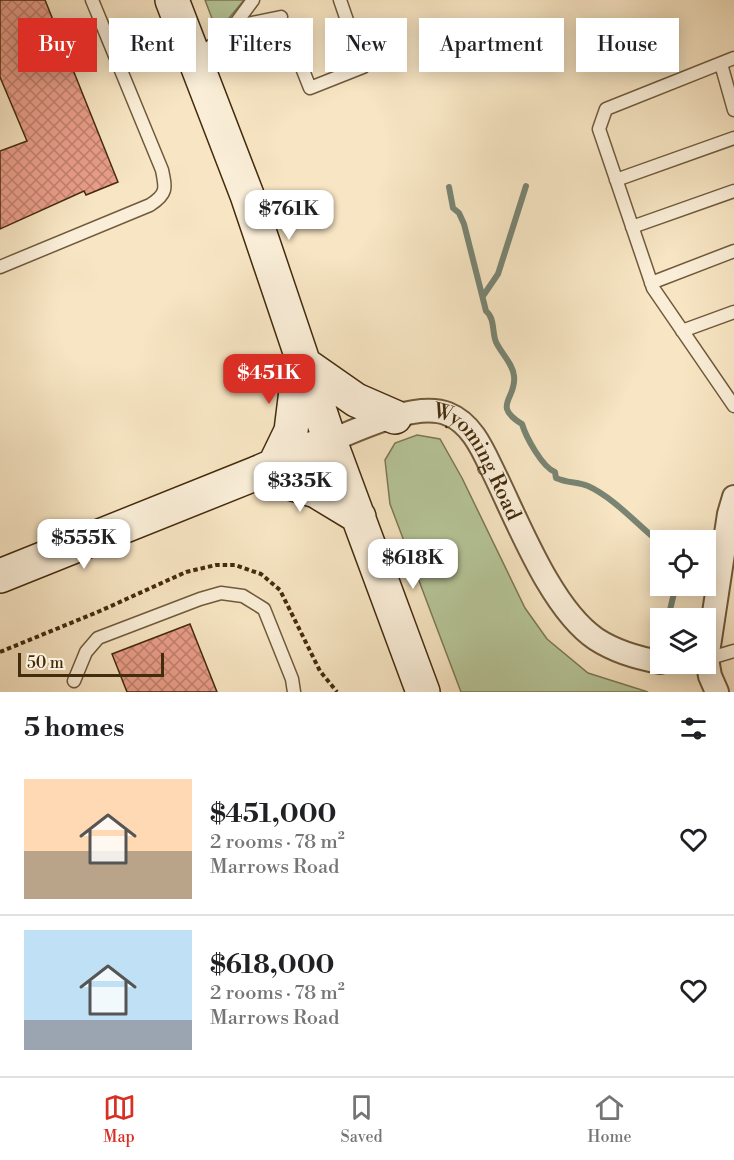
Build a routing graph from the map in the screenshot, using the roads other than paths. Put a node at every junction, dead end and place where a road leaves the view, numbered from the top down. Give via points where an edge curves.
1 (92, 0) edge
2 (172, 0) edge
3 (254, 0) edge
4 (340, 0) edge
5 (281, 17) dead end
6 (179, 18) edge
7 (240, 18) edge
8 (276, 18) edge
9 (208, 49) edge
10 (734, 58) edge
11 (196, 60) edge
12 (196, 64) edge
13 (721, 64) junction
14 (303, 72) edge
15 (734, 110) edge
16 (734, 138) edge
17 (616, 180) junction
18 (734, 191) edge
19 (632, 227) junction
20 (734, 250) edge
21 (0, 267) edge
22 (651, 283) junction
23 (734, 312) edge
24 (682, 331) junction
25 (301, 359) junction
26 (734, 406) edge
27 (395, 417) junction
28 (330, 441) junction
29 (266, 469) junction
30 (734, 497) edge
31 (359, 517) junction
32 (0, 576) edge
33 (714, 608) edge
34 (734, 651) edge
35 (716, 657) edge
36 (650, 660) edge
37 (710, 674) edge
38 (74, 681) dead end
39 (294, 692) edge
40 (423, 692) edge
41 (717, 692) edge

1 - 21 lane via 166,187 161,198 150,205
2 - 6 street
3 - 7 lane
4 - 14 lane via 363,67 310,88
5 - 8 lane
9 - 11 lane
10 - 13 lane
12 - 25 street via 247,195
13 - 15 lane
13 - 17 lane via 606,109 599,129
16 - 17 lane
17 - 19 lane
18 - 19 lane
19 - 22 lane
20 - 22 lane
22 - 24 lane
23 - 24 lane
24 - 26 lane
25 - 27 street via 356,400
25 - 28 street
25 - 29 street via 291,431
27 - 28 street, Wyoming Road
27 - 36 street, Wyoming Road via 429,411 447,413 473,433 561,602 595,638 632,656
28 - 29 street, Wyoming Road
28 - 31 street
29 - 31 street via 316,491
29 - 32 street, Wyoming Road
30 - 33 street
31 - 40 street
34 - 35 lane
37 - 41 street
38 - 39 lane via 86,652 98,638 220,593 243,596 264,609

